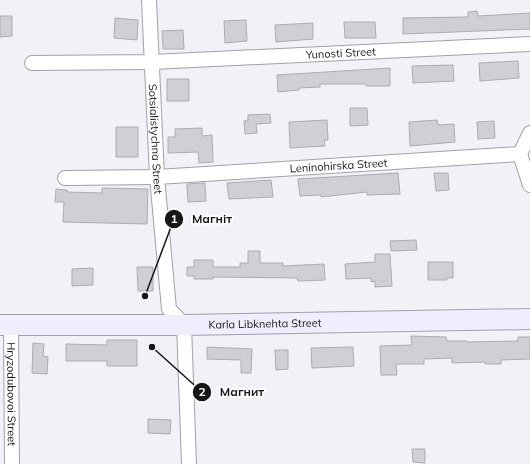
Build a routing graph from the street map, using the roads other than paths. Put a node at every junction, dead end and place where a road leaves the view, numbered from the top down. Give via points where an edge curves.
1 (149, 0) edge
2 (530, 44) edge
3 (152, 62) junction
4 (32, 63) dead end
5 (530, 134) edge
6 (520, 154) junction
7 (156, 177) junction
8 (65, 178) dead end
9 (530, 185) edge
10 (530, 319) edge
11 (184, 324) junction
12 (5, 325) edge
13 (12, 464) edge
14 (189, 464) edge

1 - 3 street, Sotsialistychna Street
2 - 3 street, Yunosti Street
3 - 4 street, Yunosti Street
3 - 7 street, Sotsialistychna Street
5 - 6 street
6 - 7 street, Leninohirska Street
6 - 9 street
7 - 8 street, Leninohirska Street
7 - 11 street, Sotsialistychna Street via 169,309
10 - 11 street, Karla Libknehta Street
11 - 12 street, Karla Libknehta Street
11 - 14 street
12 - 13 street, Hryzodubovoi Street

